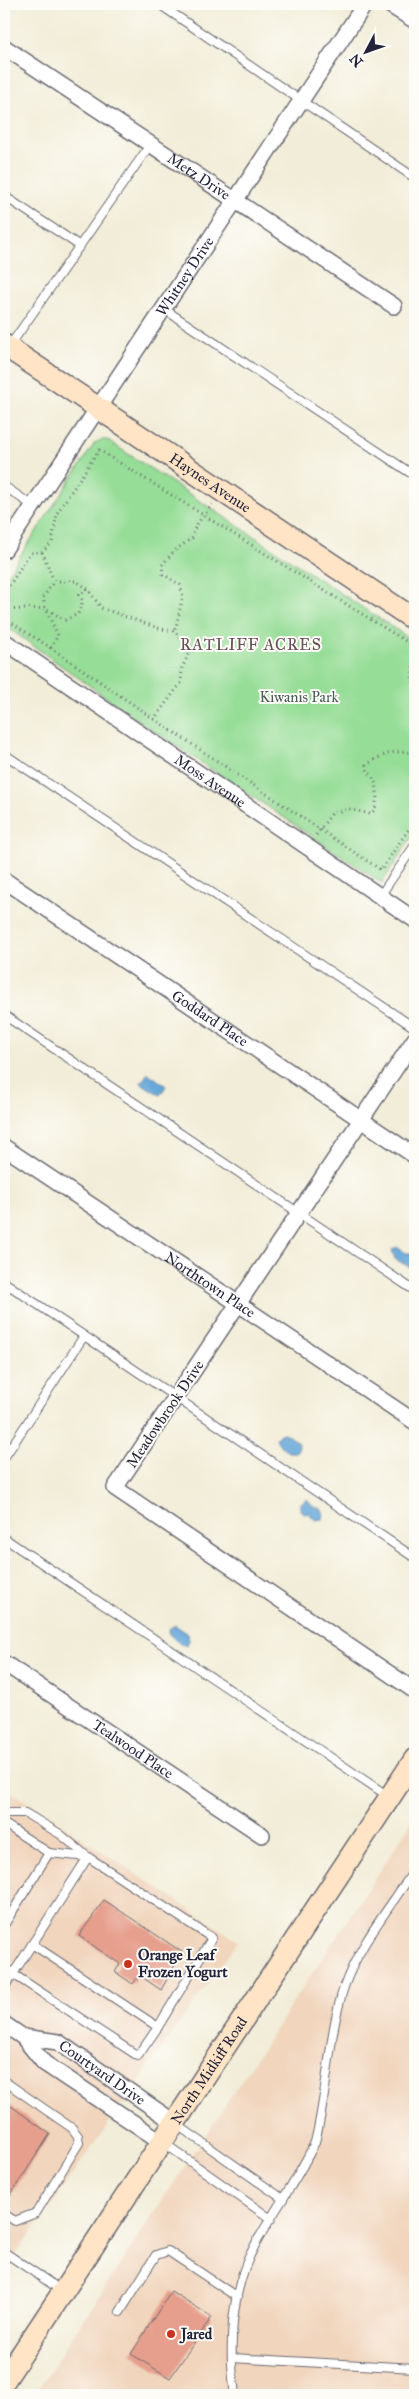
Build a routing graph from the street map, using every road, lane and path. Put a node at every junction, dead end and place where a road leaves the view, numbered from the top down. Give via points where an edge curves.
1 (159, 4) edge
2 (365, 4) edge
3 (388, 4) edge
4 (415, 21) edge
5 (4, 47) edge
6 (302, 100) junction
7 (150, 145) junction
8 (415, 178) edge
9 (4, 196) edge
10 (235, 202) junction
11 (80, 246) junction
12 (394, 306) dead end
13 (164, 309) junction
14 (6, 347) edge
15 (98, 409) junction
16 (415, 476) edge
17 (4, 486) edge
18 (220, 490) junction
19 (33, 506) junction
20 (205, 515) junction
21 (4, 550) edge
22 (42, 552) junction
23 (54, 581) junction
24 (88, 590) junction
25 (4, 594) edge
26 (45, 608) junction
27 (4, 610) edge
28 (4, 618) edge
29 (415, 620) edge
30 (175, 631) junction
31 (4, 641) edge
32 (415, 647) edge
33 (51, 648) junction
34 (415, 652) edge
35 (415, 690) edge
36 (154, 719) junction
37 (141, 734) junction
38 (415, 748) edge
39 (412, 753) junction
40 (4, 754) edge
41 (415, 765) edge
42 (415, 820) edge
43 (319, 829) junction
44 (415, 845) edge
45 (310, 848) junction
46 (4, 880) edge
47 (380, 896) junction
48 (415, 920) edge
49 (4, 1015) edge
50 (415, 1028) edge
51 (415, 1039) edge
52 (362, 1120) junction
53 (4, 1147) edge
54 (415, 1156) edge
55 (300, 1213) junction
56 (4, 1282) edge
57 (415, 1291) edge
58 (239, 1304) junction
59 (84, 1336) junction
60 (176, 1398) junction
61 (415, 1422) edge
62 (4, 1458) edge
63 (4, 1538) edge
64 (415, 1558) edge
65 (4, 1663) edge
66 (415, 1691) edge
67 (415, 1759) edge
68 (389, 1797) junction
69 (4, 1813) edge
70 (4, 1828) edge
71 (262, 1835) dead end
72 (48, 1853) junction
73 (88, 1857) junction
74 (415, 1869) edge
75 (4, 1925) edge
76 (32, 1944) junction
77 (13, 1974) junction
78 (4, 1988) edge
79 (4, 2024) edge
80 (158, 2027) junction
81 (23, 2037) junction
82 (4, 2081) edge
83 (175, 2123) junction
84 (162, 2142) junction
85 (283, 2199) junction
86 (4, 2214) edge
87 (272, 2219) junction
88 (4, 2252) edge
89 (64, 2292) junction
90 (237, 2297) junction
91 (120, 2312) dead end
92 (232, 2358) junction
93 (415, 2368) edge
94 (10, 2369) edge
95 (8, 2395) edge
96 (225, 2395) edge
97 (235, 2395) edge

1 - 6 lane
2 - 6 street, Whitney Drive
3 - 4 street
5 - 7 street, Metz Drive
6 - 8 lane
6 - 10 street, Whitney Drive
7 - 10 street, Metz Drive
7 - 11 lane
9 - 11 lane
10 - 12 street, Metz Drive
10 - 13 street, Whitney Drive
11 - 14 lane
13 - 15 street, Whitney Drive
13 - 16 lane
14 - 15 main road, Haynes Avenue
15 - 18 main road, Haynes Avenue
15 - 19 street, Whitney Drive
17 - 19 lane
18 - 20 path
18 - 29 main road, Haynes Avenue
19 - 21 street, Whitney Drive
20 - 22 path via 99,450 57,513 52,543
20 - 30 path via 194,526 192,538 162,565 163,574 180,585 183,596
20 - 32 path
22 - 23 path
22 - 25 path via 30,553
23 - 24 path via 76,581
23 - 26 path via 42,598
24 - 26 path via 79,595 83,601 78,614 65,620
24 - 30 path via 101,608
26 - 27 path
26 - 33 path via 58,635
28 - 33 path
30 - 36 path via 185,643 188,655 182,668 181,682
31 - 37 street, Moss Avenue
33 - 36 path
34 - 35 path via 412,676
36 - 37 path
36 - 43 path
37 - 45 street, Moss Avenue
38 - 39 path
39 - 41 path
39 - 43 path via 400,750 366,765 375,781 375,810 370,814 349,809 332,812
40 - 50 lane
42 - 43 path via 381,870
43 - 45 path
44 - 47 lane
45 - 47 street, Moss Avenue
46 - 52 street, Goddard Place
47 - 48 street, Moss Avenue
49 - 55 lane
51 - 52 street, Meadowbrook Drive
52 - 54 street, Goddard Place
52 - 55 street, Meadowbrook Drive
53 - 58 street, Northtown Place
55 - 57 lane
55 - 58 street, Meadowbrook Drive
56 - 59 lane
58 - 60 street, Meadowbrook Drive
58 - 61 street, Northtown Place
59 - 60 lane
59 - 62 lane
60 - 64 lane
60 - 66 street, Meadowbrook Drive via 115,1488
63 - 68 lane
65 - 71 street, Tealwood Place
67 - 68 main road, North Midkiff Road
68 - 83 main road, North Midkiff Road
69 - 73 lane via 25,1813 60,1834
70 - 72 lane via 6,1825
72 - 73 lane
72 - 75 lane
73 - 76 lane
73 - 80 lane via 212,1938
74 - 85 lane via 349,1974 340,2002 315,2142
76 - 77 lane
76 - 80 lane
77 - 78 lane
77 - 80 lane via 138,2056
79 - 81 street, Courtyard Drive
81 - 83 street, Courtyard Drive via 58,2042
81 - 84 street, Courtyard Drive via 44,2064
82 - 86 lane via 72,2128 79,2143 36,2213 15,2221
83 - 84 main road, North Midkiff Road
83 - 85 lane
84 - 87 lane
84 - 89 main road, North Midkiff Road
85 - 87 lane
87 - 90 lane via 255,2245
88 - 89 lane
89 - 94 main road, North Midkiff Road
90 - 91 lane via 168,2251 156,2255
90 - 92 lane
92 - 93 lane
92 - 97 lane
94 - 95 main road
96 - 97 lane

